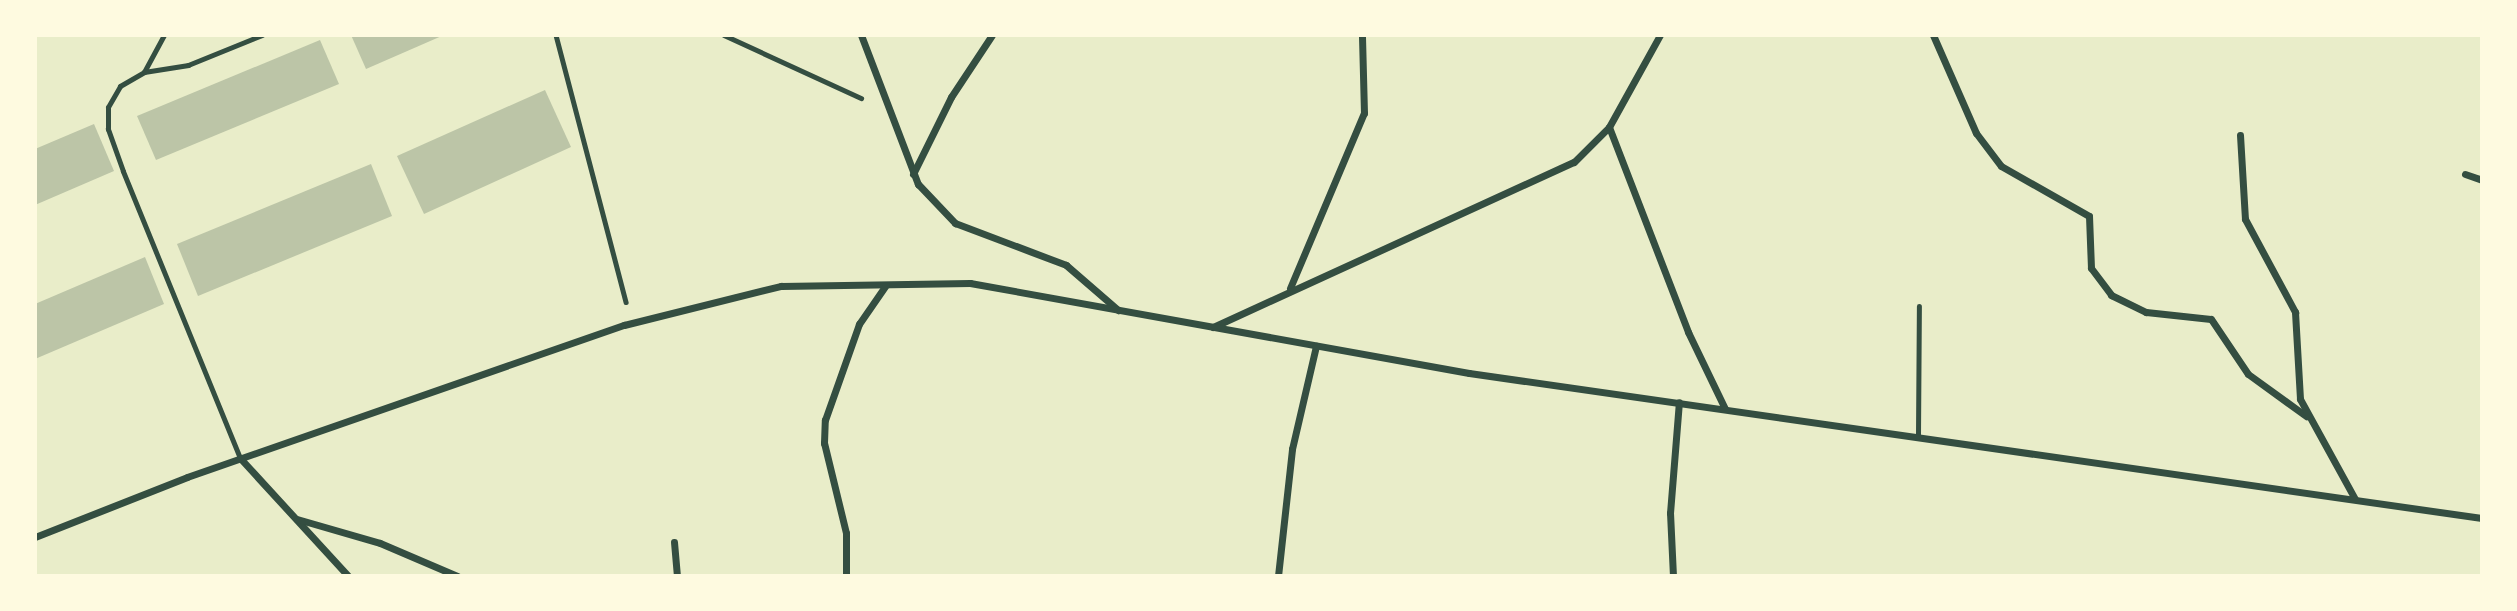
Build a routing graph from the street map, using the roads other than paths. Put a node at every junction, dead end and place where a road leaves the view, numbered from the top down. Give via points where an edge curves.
1 (164, 35) edge
2 (262, 35) edge
3 (861, 35) edge
4 (992, 35) edge
5 (1362, 35) edge
6 (1660, 35) edge
7 (1933, 35) edge
8 (144, 72) junction
9 (1609, 127) junction
10 (2240, 135) dead end
11 (913, 174) junction
12 (2465, 174) dead end
13 (2482, 180) edge
14 (886, 285) junction
15 (1290, 288) junction
16 (1919, 306) dead end
17 (1119, 311) junction
18 (1212, 328) junction
19 (1315, 346) junction
20 (1679, 402) junction
21 (1726, 409) junction
22 (2306, 416) junction
23 (1918, 435) junction
24 (240, 458) junction
25 (2355, 499) junction
26 (2482, 518) edge
27 (297, 519) junction
28 (35, 537) edge
29 (674, 542) dead end
30 (348, 576) edge
31 (457, 576) edge
32 (677, 576) edge
33 (846, 576) edge
34 (1278, 576) edge
35 (1673, 576) edge

1 - 8 lane
2 - 8 lane via 188,65
3 - 11 street via 884,108
4 - 11 street via 951,97
5 - 15 street via 1364,113
6 - 9 street
7 - 22 street via 1976,133 2001,166 2089,216 2091,268 2111,295 2146,312 2211,319 2248,374
8 - 24 lane via 120,86 108,107 108,129 213,406
9 - 15 street via 1574,162 1425,234
9 - 21 street via 1688,332
10 - 22 street via 2245,219 2295,312
11 - 17 street via 955,223 1066,265
12 - 13 street
14 - 17 street via 970,283
14 - 24 street via 781,286 631,323
14 - 33 street via 859,324 825,420 824,443 846,533
15 - 18 street
16 - 23 lane
17 - 18 street
18 - 19 street
19 - 20 street
19 - 34 street via 1292,449
20 - 21 street
20 - 35 street via 1670,513
21 - 23 street
22 - 25 street
23 - 25 street
24 - 27 street
24 - 28 street
25 - 26 street
27 - 30 street
27 - 31 street via 380,543
29 - 32 street

